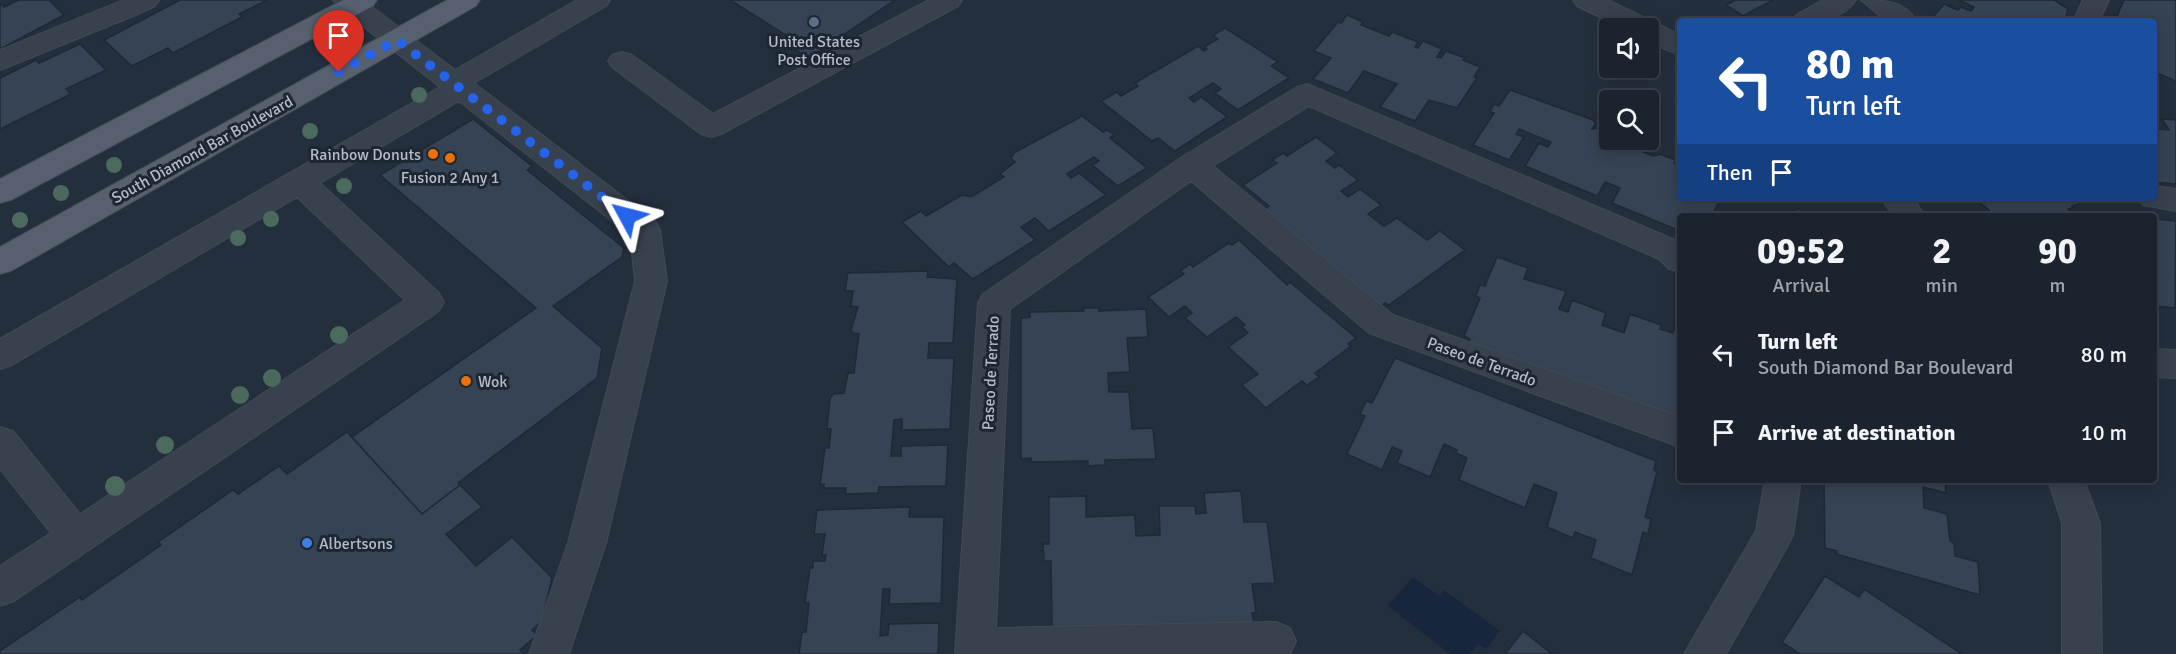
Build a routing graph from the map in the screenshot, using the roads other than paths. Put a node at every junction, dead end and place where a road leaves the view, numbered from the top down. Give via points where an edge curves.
1 (146, 0) edge
2 (467, 0) edge
3 (556, 0) edge
4 (597, 0) edge
5 (949, 0) edge
6 (1586, 0) edge
7 (1843, 0) edge
8 (1874, 0) edge
9 (2096, 0) edge
10 (355, 2) edge
11 (1623, 18) edge
12 (1810, 18) edge
13 (1900, 18) edge
14 (2087, 18) edge
15 (1659, 36) edge
16 (397, 40) junction
17 (1677, 45) edge
18 (0, 61) edge
19 (622, 61) dead end
20 (451, 79) junction
21 (1192, 165) junction
22 (299, 181) junction
23 (0, 192) edge
24 (2157, 197) edge
25 (2176, 200) edge
26 (1898, 201) edge
27 (1908, 213) edge
28 (1677, 257) edge
29 (0, 262) edge
30 (0, 355) edge
31 (2157, 363) edge
32 (2176, 364) edge
33 (1677, 431) edge
34 (0, 442) edge
35 (1783, 483) edge
36 (2067, 483) edge
37 (76, 537) junction
38 (0, 588) edge
39 (1276, 641) dead end
40 (975, 651) edge
41 (549, 654) edge
42 (1704, 654) edge
43 (2082, 654) edge

1 - 18 street
2 - 16 main road, South Diamond Bar Boulevard
3 - 20 street
4 - 20 street
5 - 19 street via 711,127
6 - 11 street
7 - 12 street
8 - 13 street
9 - 14 street
10 - 16 street
10 - 23 main road
15 - 17 street
16 - 20 street
16 - 29 main road, South Diamond Bar Boulevard
20 - 22 street
20 - 41 street via 645,230 651,281 587,543
21 - 28 street, Paseo de Terrado via 1307,94 1671,251
21 - 33 street, Paseo de Terrado via 1381,324
21 - 40 street, Paseo de Terrado via 994,303
22 - 30 street
22 - 37 street via 428,302
24 - 25 street
26 - 27 street
31 - 32 street
34 - 37 street
35 - 42 street via 1774,535
36 - 43 street via 2081,523
37 - 38 street
39 - 40 street, Paseo de Terrado

